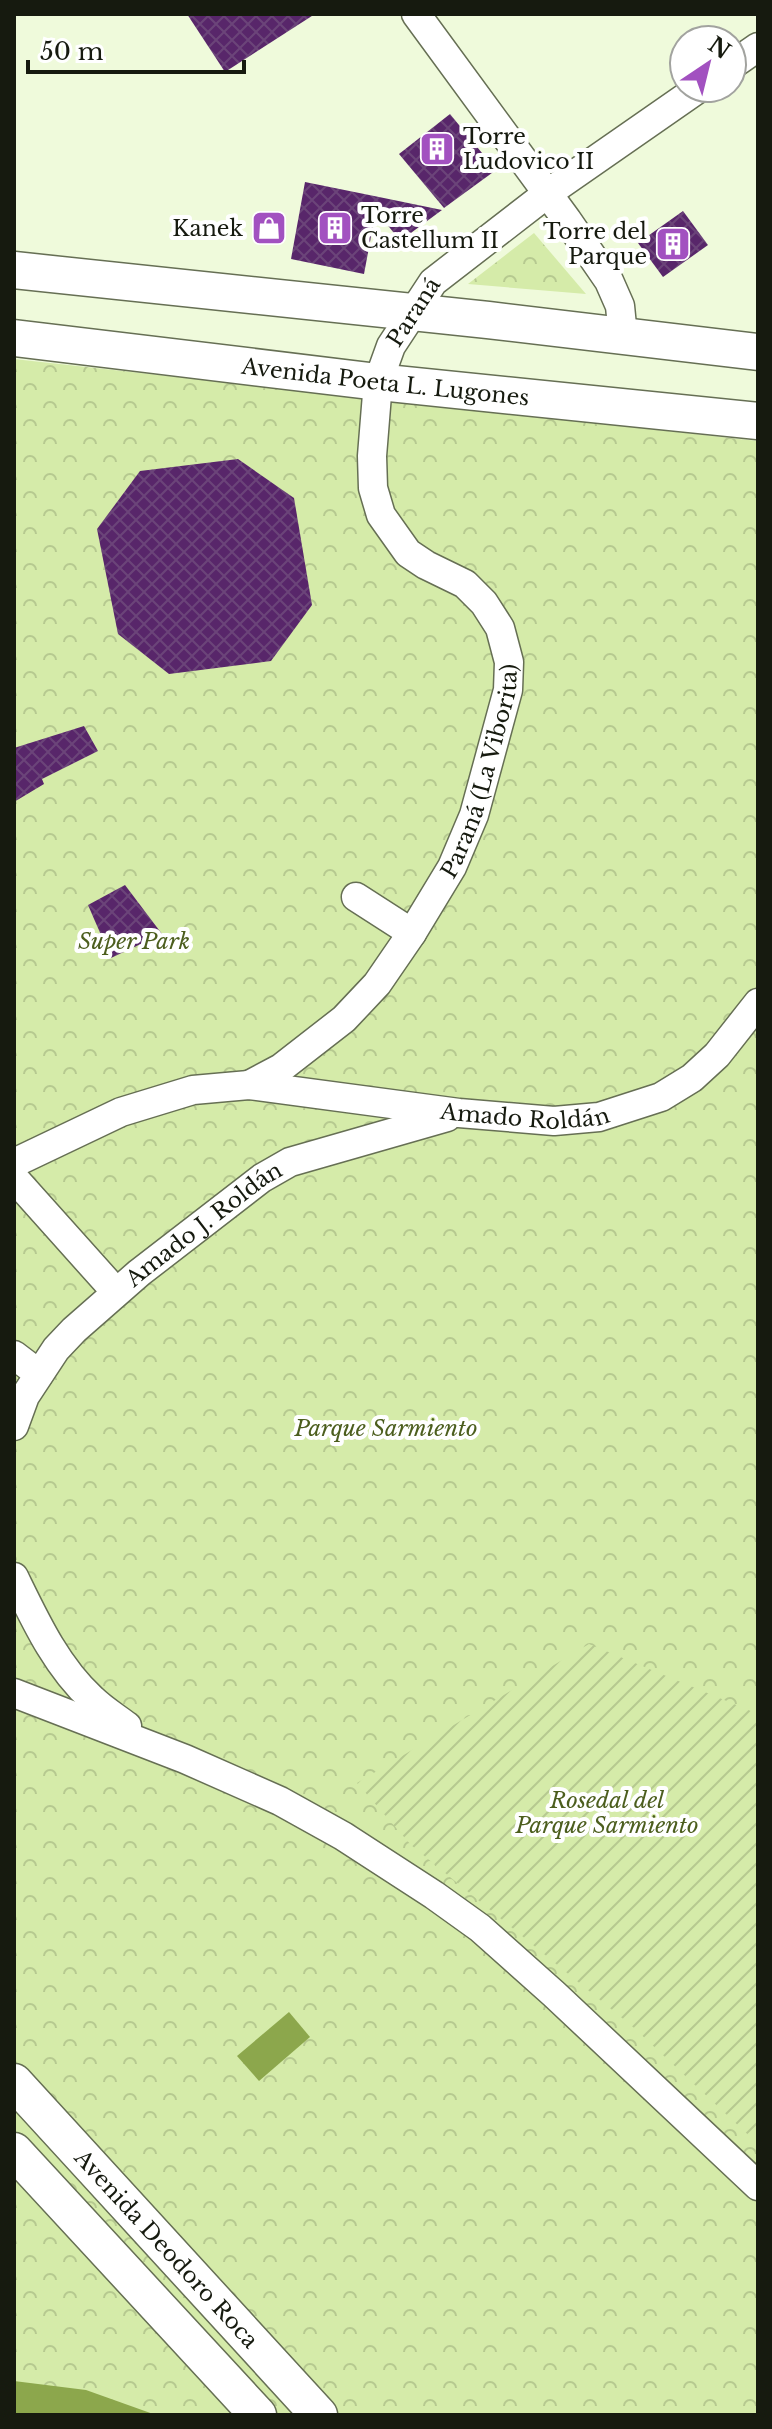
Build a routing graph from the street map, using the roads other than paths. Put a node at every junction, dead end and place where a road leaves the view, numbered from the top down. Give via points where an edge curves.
1 (416, 14) edge
2 (676, 104) edge
3 (548, 193) junction
4 (14, 270) edge
5 (412, 312) junction
6 (623, 336) junction
7 (14, 338) edge
8 (758, 352) edge
9 (378, 382) junction
10 (758, 421) edge
11 (356, 897) dead end
12 (412, 933) junction
13 (758, 1003) edge
14 (249, 1085) junction
15 (459, 1113) junction
16 (14, 1163) edge
17 (14, 1178) edge
18 (116, 1292) junction
19 (14, 1355) edge
20 (39, 1374) junction
21 (14, 1426) edge
22 (14, 1577) edge
23 (14, 1693) edge
24 (156, 1748) junction
25 (14, 2082) edge
26 (14, 2151) edge
27 (758, 2186) edge
28 (258, 2415) edge
29 (319, 2415) edge

1 - 3 street
2 - 3 street, Paraná
3 - 5 street, Paraná via 433,282
3 - 6 street via 609,281 620,306
4 - 5 main road
5 - 6 main road
5 - 9 street, Paraná via 391,346
6 - 8 main road
7 - 9 main road, Avenida Poeta L. Lugones
9 - 10 main road, Avenida Poeta L. Lugones
9 - 12 street, Paraná (La Viborita) via 372,456 381,515 408,553 465,584 484,603 500,628 509,662 508,690 474,815 452,867
11 - 12 street
12 - 14 street, Paraná (La Viborita) via 377,984 344,1019 291,1061
13 - 15 street, Amado Roldán via 692,1078 625,1111 554,1121
14 - 15 street, Amado Roldán
14 - 16 street via 193,1090 121,1112
15 - 18 street, Amado J. Roldán via 290,1162
17 - 18 street
18 - 20 street, Amado J. Roldán via 56,1349
19 - 20 street
20 - 21 street, Amado J. Roldán
22 - 24 street via 70,1675 92,1700
23 - 24 street
24 - 27 street via 280,1801 469,1920
25 - 29 main road, Avenida Deodoro Roca
26 - 28 main road, Avenida Deodoro Roca

